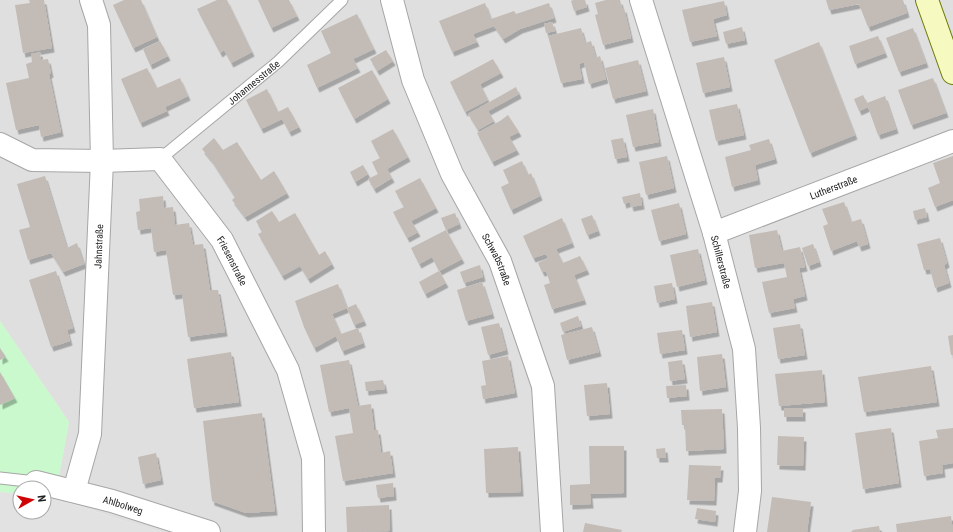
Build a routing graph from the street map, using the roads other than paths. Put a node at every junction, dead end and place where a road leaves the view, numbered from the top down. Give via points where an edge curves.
1 (91, 0) edge
2 (342, 0) edge
3 (392, 0) edge
4 (640, 0) edge
5 (926, 0) edge
6 (953, 73) edge
7 (953, 141) edge
8 (0, 144) edge
9 (160, 159) junction
10 (102, 161) junction
11 (714, 233) junction
12 (0, 478) edge
13 (18, 480) edge
14 (52, 486) edge
15 (74, 491) junction
16 (209, 532) edge
17 (314, 532) edge
18 (552, 532) edge
19 (745, 532) edge

1 - 10 street, Jahnstraße via 99,25
2 - 9 lane, Johannesstraße via 278,62
3 - 18 street, Schwabstraße via 413,80 452,174 500,261 543,386
4 - 11 street, Schillerstraße
5 - 6 main road
7 - 11 street, Lutherstraße
8 - 10 street via 32,160
9 - 10 street
9 - 17 street, Friesenstraße via 222,240 288,370 313,458
10 - 15 street, Jahnstraße via 90,434
11 - 19 street, Schillerstraße via 744,348 750,491
12 - 13 lane
14 - 15 street, Ahlbolweg
15 - 16 street, Ahlbolweg

